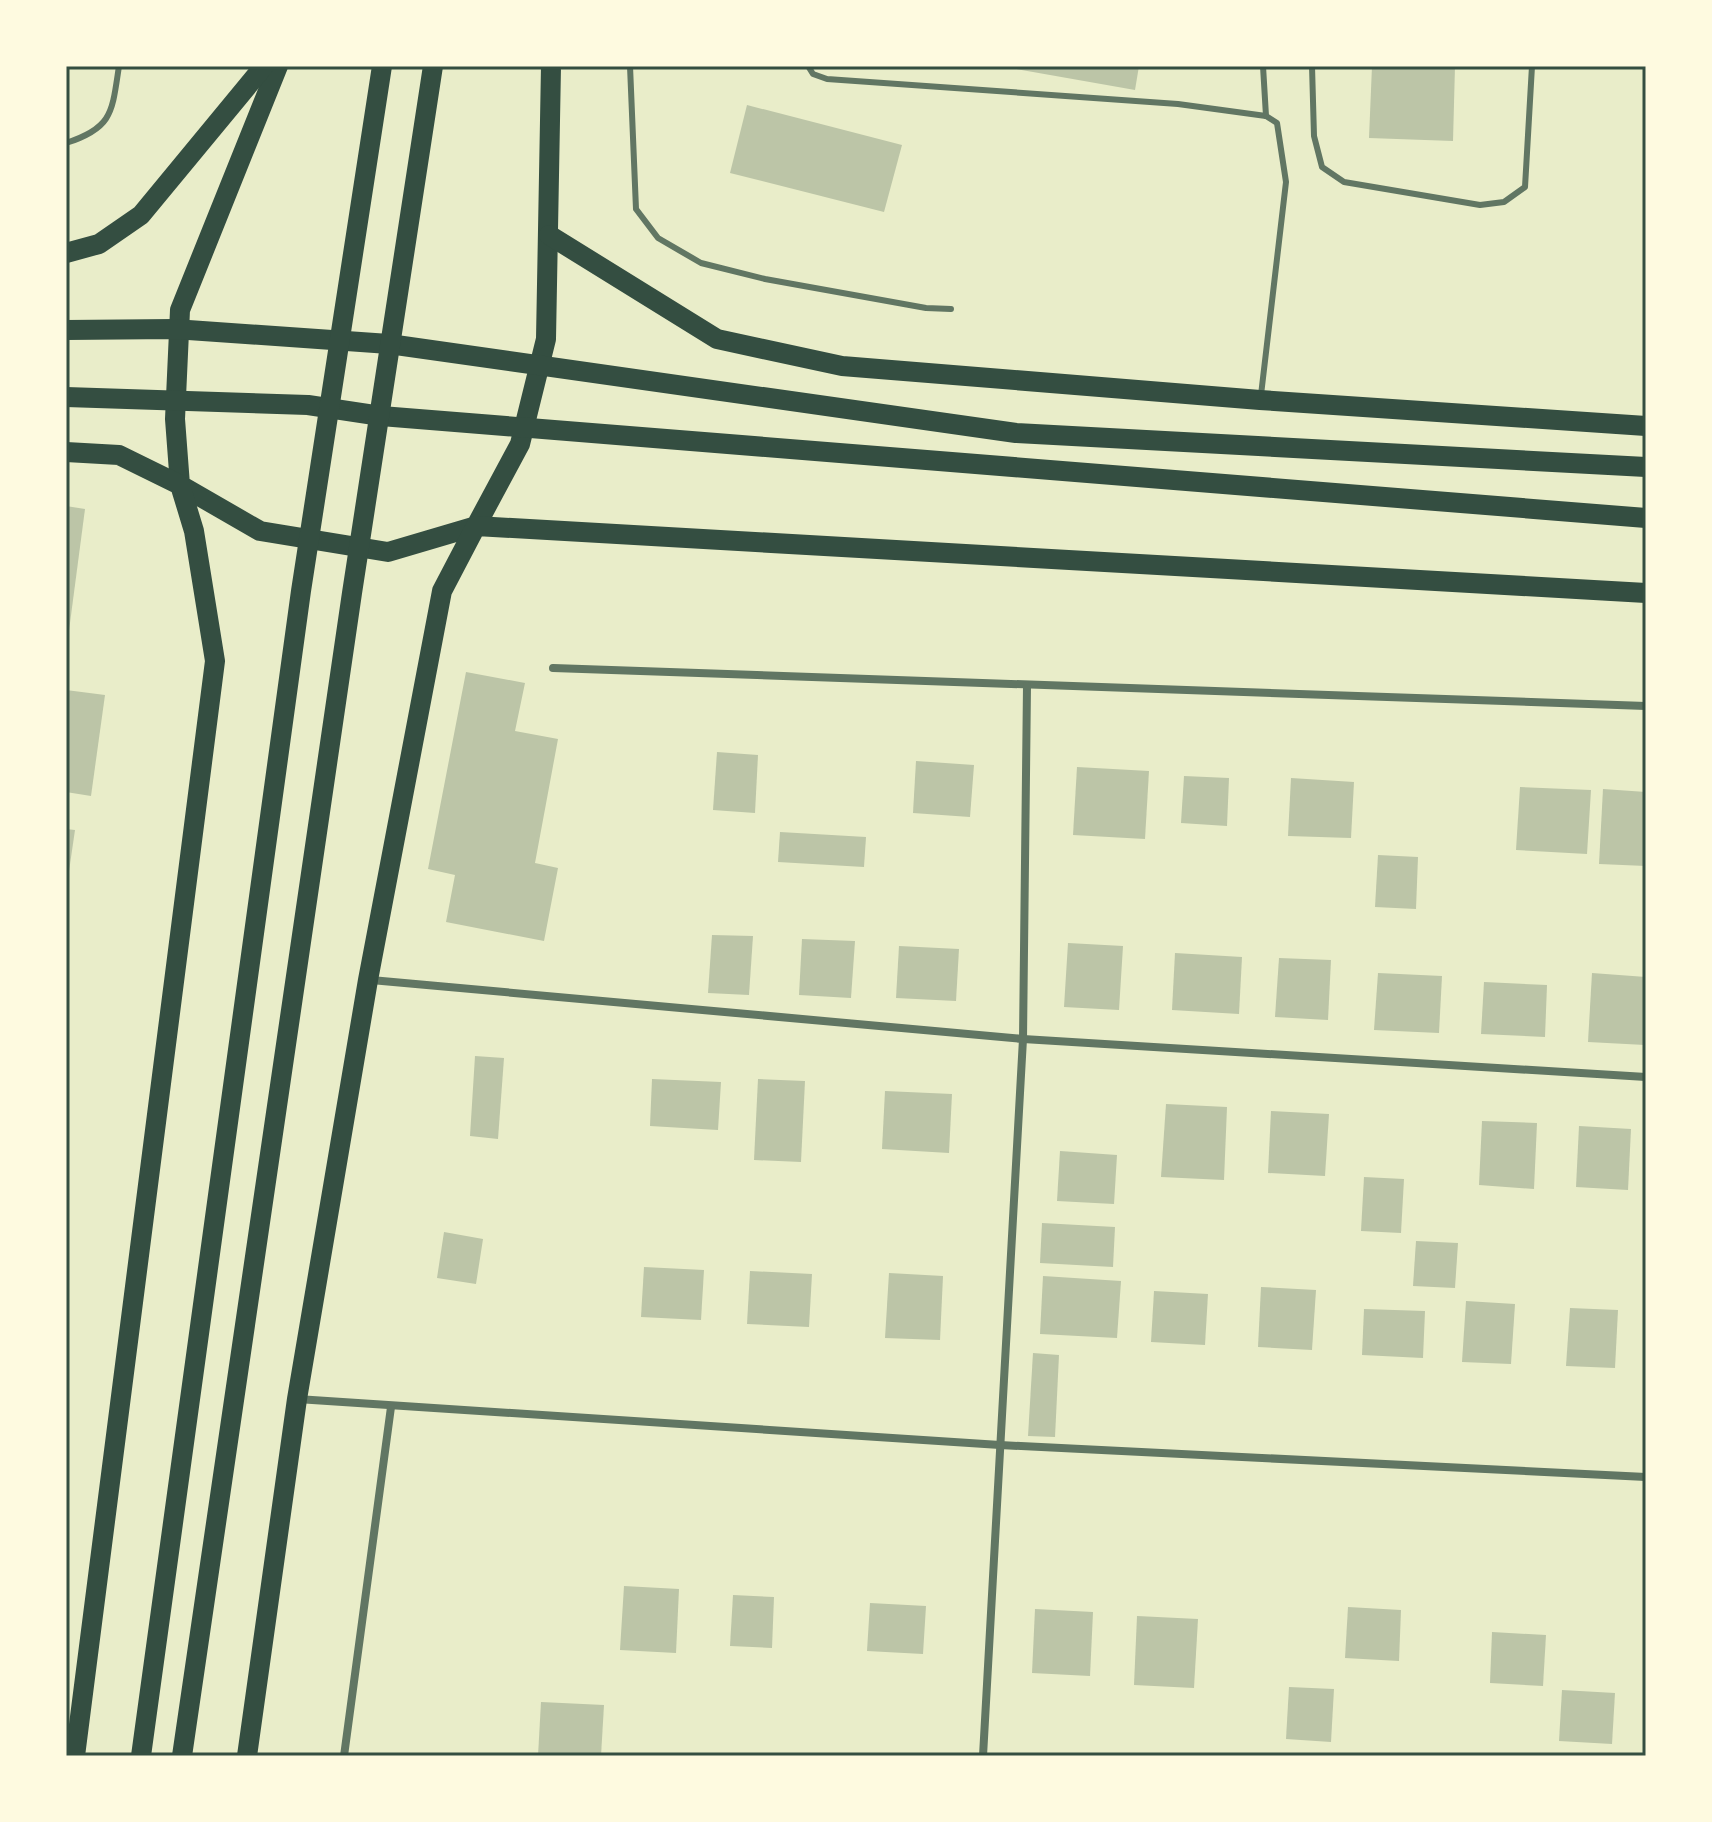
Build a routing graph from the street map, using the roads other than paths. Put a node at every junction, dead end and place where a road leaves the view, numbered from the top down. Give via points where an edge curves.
1 (119, 66) edge
2 (264, 66) edge
3 (278, 66) edge
4 (382, 66) edge
5 (433, 66) edge
6 (551, 66) edge
7 (630, 66) edge
8 (808, 66) edge
9 (1263, 66) edge
10 (1312, 66) edge
11 (1532, 66) edge
12 (1266, 116) junction
13 (66, 143) edge
14 (549, 235) junction
15 (66, 253) edge
16 (951, 309) dead end
17 (66, 330) edge
18 (66, 397) edge
19 (1260, 400) junction
20 (1646, 426) edge
21 (66, 452) edge
22 (1646, 467) edge
23 (180, 485) junction
24 (1646, 518) edge
25 (476, 526) junction
26 (1646, 593) edge
27 (553, 668) dead end
28 (1027, 686) junction
29 (1646, 706) edge
30 (368, 980) junction
31 (1023, 1039) junction
32 (1646, 1077) edge
33 (297, 1399) junction
34 (391, 1407) junction
35 (1000, 1445) junction
36 (1646, 1477) edge
37 (75, 1756) edge
38 (141, 1756) edge
39 (182, 1756) edge
40 (247, 1756) edge
41 (344, 1756) edge
42 (983, 1756) edge

1 - 13 lane via 112,112 95,134
2 - 15 main road via 141,215 99,244
3 - 23 main road via 180,310 175,419
4 - 38 main road via 301,591
5 - 39 main road
6 - 14 main road
7 - 16 lane via 636,209 658,238 701,263 765,279
8 - 12 lane via 827,79 1178,104
9 - 12 lane
10 - 11 lane via 1314,136 1322,167 1344,182 1480,205 1504,202 1525,187
12 - 19 lane via 1277,123 1282,138 1286,182
14 - 19 main road via 717,339 842,366
14 - 25 main road via 546,339 520,444
17 - 22 main road via 174,329 389,344 1016,433
18 - 24 main road via 308,405 397,418
19 - 20 main road
21 - 23 main road via 119,455
23 - 25 main road via 260,531 388,552
23 - 37 main road via 194,531 215,661
25 - 26 main road
25 - 30 main road via 442,591
27 - 28 street
28 - 29 street
28 - 31 street
30 - 31 street
30 - 33 main road
31 - 32 street
31 - 35 street
33 - 34 street
33 - 40 main road
34 - 35 street
34 - 41 street
35 - 36 street
35 - 42 street

